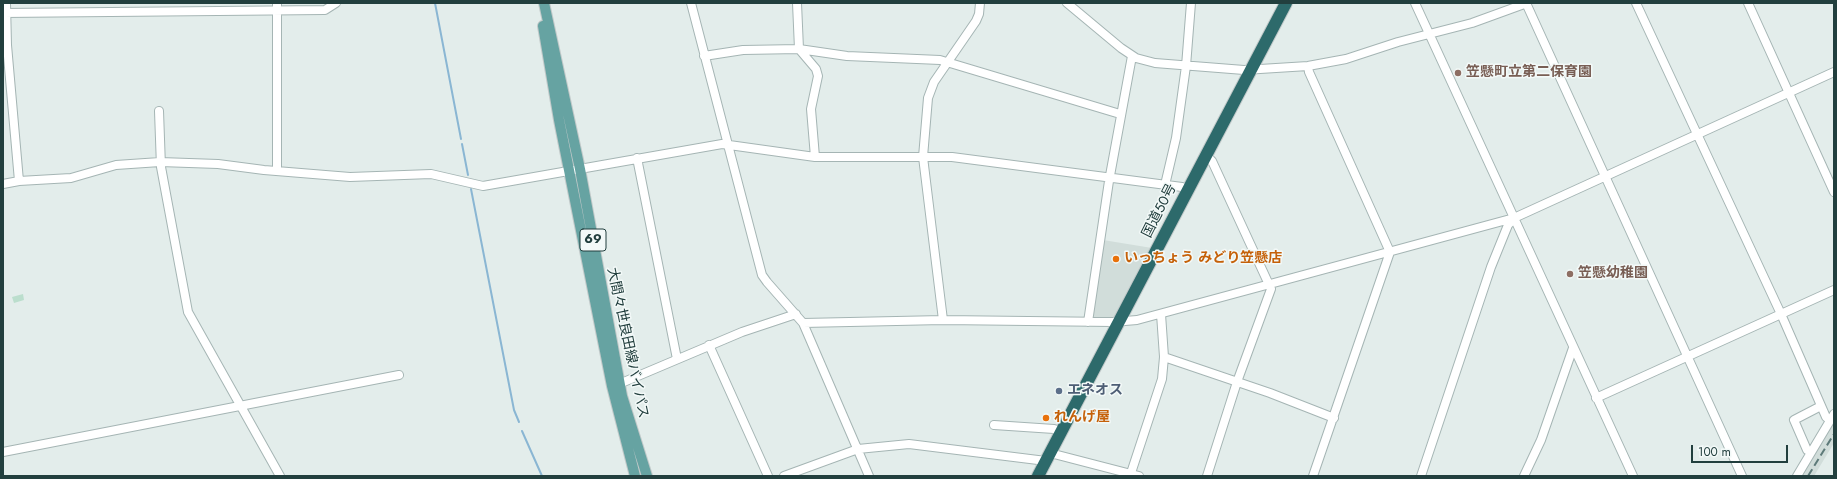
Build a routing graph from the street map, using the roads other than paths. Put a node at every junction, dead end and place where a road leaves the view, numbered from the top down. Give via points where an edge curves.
1 (6, 3) edge
2 (540, 3) edge
3 (544, 3) edge
4 (691, 3) edge
5 (797, 3) edge
6 (980, 3) edge
7 (1067, 3) edge
8 (1191, 3) edge
9 (1286, 3) edge
10 (1415, 3) edge
11 (1527, 3) edge
12 (1636, 3) edge
13 (1748, 3) edge
14 (332, 4) edge
15 (277, 6) edge
16 (5, 13) edge
17 (1429, 33) junction
18 (799, 50) junction
19 (704, 56) junction
20 (1132, 56) junction
21 (948, 62) junction
22 (1186, 66) junction
23 (1308, 66) junction
24 (1251, 70) junction
25 (1834, 72) edge
26 (1788, 93) junction
27 (159, 111) dead end
28 (1120, 114) junction
29 (1697, 134) junction
30 (728, 144) junction
31 (1206, 155) junction
32 (815, 157) junction
33 (923, 157) junction
34 (637, 158) junction
35 (160, 162) junction
36 (574, 170) junction
37 (277, 171) junction
38 (1604, 177) junction
39 (1110, 178) junction
40 (19, 181) junction
41 (3, 184) edge
42 (1165, 185) junction
43 (1188, 190) junction
44 (1834, 192) edge
45 (1514, 218) junction
46 (1390, 252) junction
47 (1269, 285) junction
48 (1834, 290) edge
49 (796, 314) junction
50 (1161, 314) junction
51 (1781, 314) junction
52 (943, 320) junction
53 (1088, 322) junction
54 (1119, 322) junction
55 (803, 323) junction
56 (709, 345) junction
57 (1573, 348) junction
58 (1688, 356) junction
59 (1164, 358) junction
60 (677, 359) junction
61 (399, 375) dead end
62 (1237, 382) junction
63 (619, 384) junction
64 (1596, 398) junction
65 (1821, 406) junction
66 (241, 407) junction
67 (1832, 417) edge
68 (1334, 418) junction
69 (994, 425) dead end
70 (1062, 432) junction
71 (858, 449) junction
72 (3, 452) edge
73 (1811, 452) junction
74 (1048, 457) junction
75 (1133, 475) edge
76 (280, 476) edge
77 (635, 476) edge
78 (647, 476) edge
79 (768, 476) edge
80 (784, 476) edge
81 (869, 476) edge
82 (1038, 476) edge
83 (1207, 476) edge
84 (1313, 476) edge
85 (1420, 476) edge
86 (1524, 476) edge
87 (1633, 476) edge
88 (1742, 476) edge
89 (1797, 476) edge

1 - 16 street
2 - 36 main road, 大間々世良田線バイパス / 69 via 546,46
3 - 36 main road, 大間々世良田線バイパス / 69
4 - 19 street
5 - 18 street
6 - 21 street via 976,21
7 - 20 street
8 - 22 street
9 - 24 highway, 国道50号
10 - 17 street
11 - 17 street via 1472,23
11 - 38 street
12 - 29 street
13 - 26 street
14 - 15 street via 325,10
15 - 16 street
15 - 37 street
16 - 40 street
17 - 23 street via 1346,59
17 - 45 street
18 - 19 street via 743,50
18 - 21 street via 847,56
18 - 32 street via 817,71 818,82 811,109
19 - 30 street
20 - 22 street via 1155,63
20 - 28 street
21 - 28 street
21 - 33 street via 929,93
22 - 24 street
22 - 42 street via 1176,138
23 - 24 street
23 - 46 street
24 - 31 highway, 国道50号
25 - 26 street
26 - 29 street
26 - 44 street
27 - 35 street
28 - 39 street
29 - 38 street
29 - 51 street
30 - 32 street
30 - 34 street
30 - 49 street via 762,275
31 - 43 highway, 国道50号
31 - 47 street via 1212,161
32 - 33 street
33 - 39 street via 952,157
33 - 52 street
34 - 36 street
34 - 60 street
35 - 37 street via 225,164
35 - 40 street via 116,165 71,178
35 - 66 street via 188,312
36 - 37 street via 483,186 431,174 369,177
36 - 63 main road, 大間々世良田線バイパス / 69
36 - 77 main road, 大間々世良田線バイパス / 69 via 612,386
38 - 45 street
38 - 58 street
39 - 42 street
39 - 53 street
40 - 41 street
42 - 43 street
43 - 54 highway, 国道50号
45 - 46 street
45 - 57 street
45 - 85 street via 1508,225 1491,267
46 - 47 street
46 - 68 street
47 - 50 street
47 - 62 street via 1270,292
48 - 51 street
49 - 55 street
49 - 56 street
50 - 54 street
50 - 59 street
51 - 58 street
51 - 65 street
52 - 53 street
52 - 55 street
53 - 54 street
54 - 70 highway, 国道50号
55 - 71 street
56 - 60 street
56 - 79 street
57 - 64 street
57 - 86 street via 1541,440
58 - 64 street
58 - 88 street
59 - 62 street
59 - 75 street via 1159,393
60 - 63 street
61 - 66 street
62 - 68 street
62 - 83 street
63 - 78 main road, 大間々世良田線バイパス / 69
64 - 87 street
65 - 67 street via 1826,417
65 - 73 street via 1794,420
66 - 72 street
66 - 76 street
67 - 73 street
68 - 84 street
69 - 70 street via 1054,429
70 - 74 highway, 国道50号
71 - 74 street via 909,444
71 - 80 street
71 - 81 street
73 - 89 street
74 - 75 street
74 - 82 highway, 国道50号

